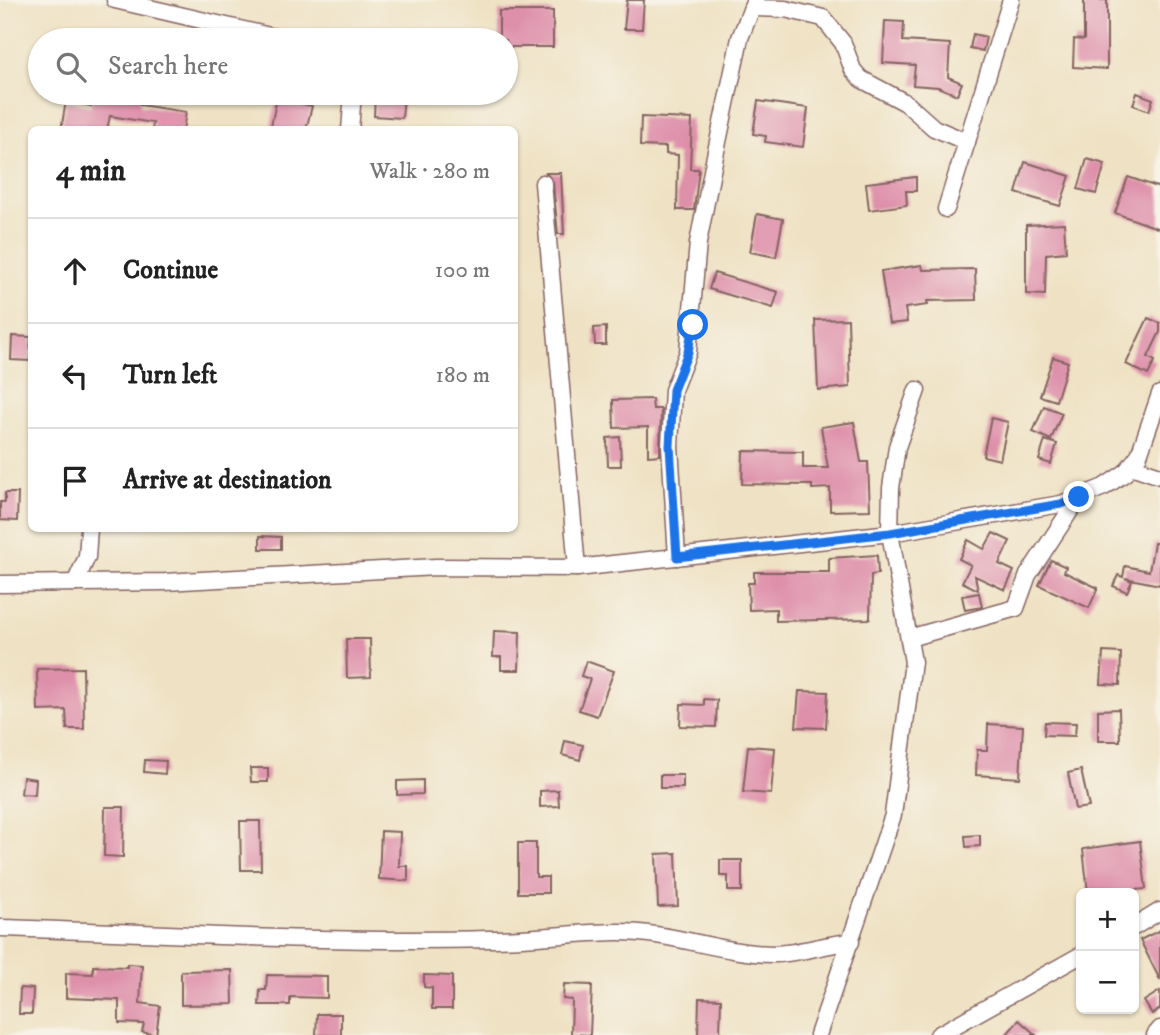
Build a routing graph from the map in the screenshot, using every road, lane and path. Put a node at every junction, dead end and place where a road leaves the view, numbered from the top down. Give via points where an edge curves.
1 (115, 0) edge
2 (1011, 0) edge
3 (754, 4) edge
4 (235, 28) edge
5 (352, 105) edge
6 (351, 126) edge
7 (967, 142) junction
8 (543, 183) dead end
9 (946, 209) dead end
10 (917, 390) dead end
11 (1160, 394) edge
12 (1131, 466) junction
13 (1160, 476) edge
14 (1079, 497) junction
15 (89, 532) edge
16 (890, 533) junction
17 (677, 557) junction
18 (577, 568) junction
19 (75, 583) junction
20 (0, 584) edge
21 (909, 638) junction
22 (1160, 911) edge
23 (1139, 924) edge
24 (0, 928) edge
25 (850, 942) junction
26 (1076, 958) edge
27 (1160, 1029) edge
28 (818, 1035) edge
29 (938, 1035) edge
30 (1155, 1035) edge

1 - 4 street
2 - 7 street
3 - 7 street via 823,18 843,43 861,79 896,96 934,128
3 - 17 street via 740,38 715,156 698,243 688,352 673,390 670,446
5 - 6 street
7 - 9 street
8 - 18 street
10 - 16 street via 897,447
11 - 12 street
12 - 13 street
12 - 14 street via 1104,487
14 - 16 street via 1061,504
14 - 21 street via 1028,575 1016,608
15 - 19 street via 88,557
16 - 17 street
16 - 21 street
17 - 18 street
18 - 19 street via 436,567
19 - 20 street
21 - 25 street via 913,662 893,816
22 - 23 street
24 - 25 street via 350,940 489,940 643,932 771,954
25 - 28 street
26 - 29 street
27 - 30 street

